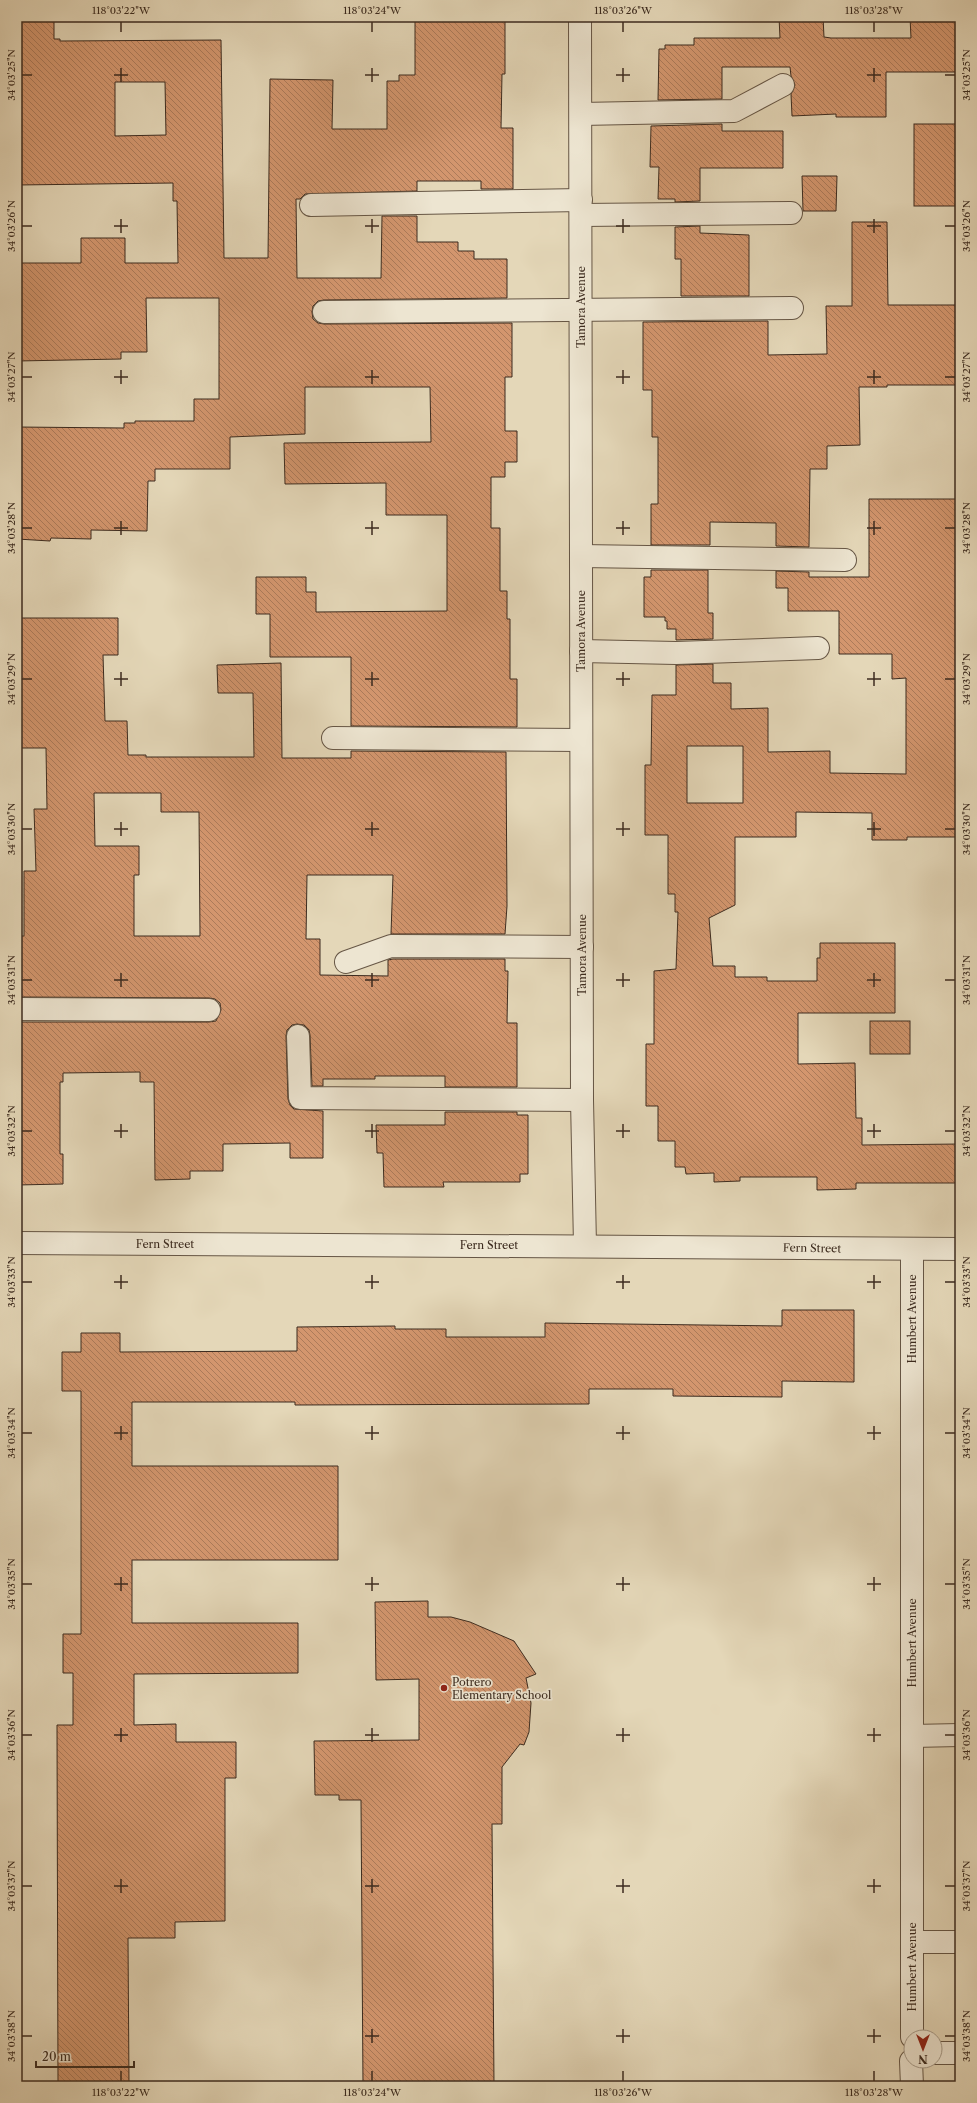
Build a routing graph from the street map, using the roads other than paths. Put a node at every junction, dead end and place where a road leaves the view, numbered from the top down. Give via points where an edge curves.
1 (580, 17) edge
2 (784, 85) dead end
3 (580, 114) junction
4 (311, 205) dead end
5 (580, 207) junction
6 (791, 213) dead end
7 (792, 308) dead end
8 (581, 309) junction
9 (324, 312) dead end
10 (581, 556) junction
11 (845, 560) dead end
12 (818, 648) dead end
13 (581, 650) junction
14 (333, 738) dead end
15 (581, 740) junction
16 (582, 947) junction
17 (346, 962) dead end
18 (17, 1009) edge
19 (209, 1010) dead end
20 (298, 1036) dead end
21 (582, 1100) junction
22 (17, 1243) edge
23 (586, 1245) junction
24 (912, 1249) junction
25 (960, 1249) edge
26 (960, 1735) edge
27 (912, 1736) junction
28 (913, 1942) junction
29 (960, 1942) edge
30 (912, 2029) edge
31 (943, 2053) edge
32 (960, 2053) edge
33 (912, 2069) edge
34 (912, 2086) edge

1 - 3 street, Tamora Avenue
2 - 3 street via 734,111
3 - 5 street, Tamora Avenue
4 - 5 street
5 - 6 street
5 - 8 street, Tamora Avenue
7 - 8 street
8 - 9 street
8 - 10 street, Tamora Avenue
10 - 11 street
10 - 13 street, Tamora Avenue
12 - 13 street via 676,653
13 - 15 street, Tamora Avenue
14 - 15 street
15 - 16 street, Tamora Avenue
16 - 17 street via 391,946
16 - 21 street, Tamora Avenue
18 - 19 street
20 - 21 street via 300,1098
21 - 23 street, Tamora Avenue
22 - 23 street, Fern Street
23 - 24 street, Fern Street
24 - 25 street, Fern Street
24 - 27 street, Humbert Avenue
26 - 27 street
27 - 28 street, Humbert Avenue
28 - 29 street
28 - 30 street, Humbert Avenue
31 - 32 street
33 - 34 street

